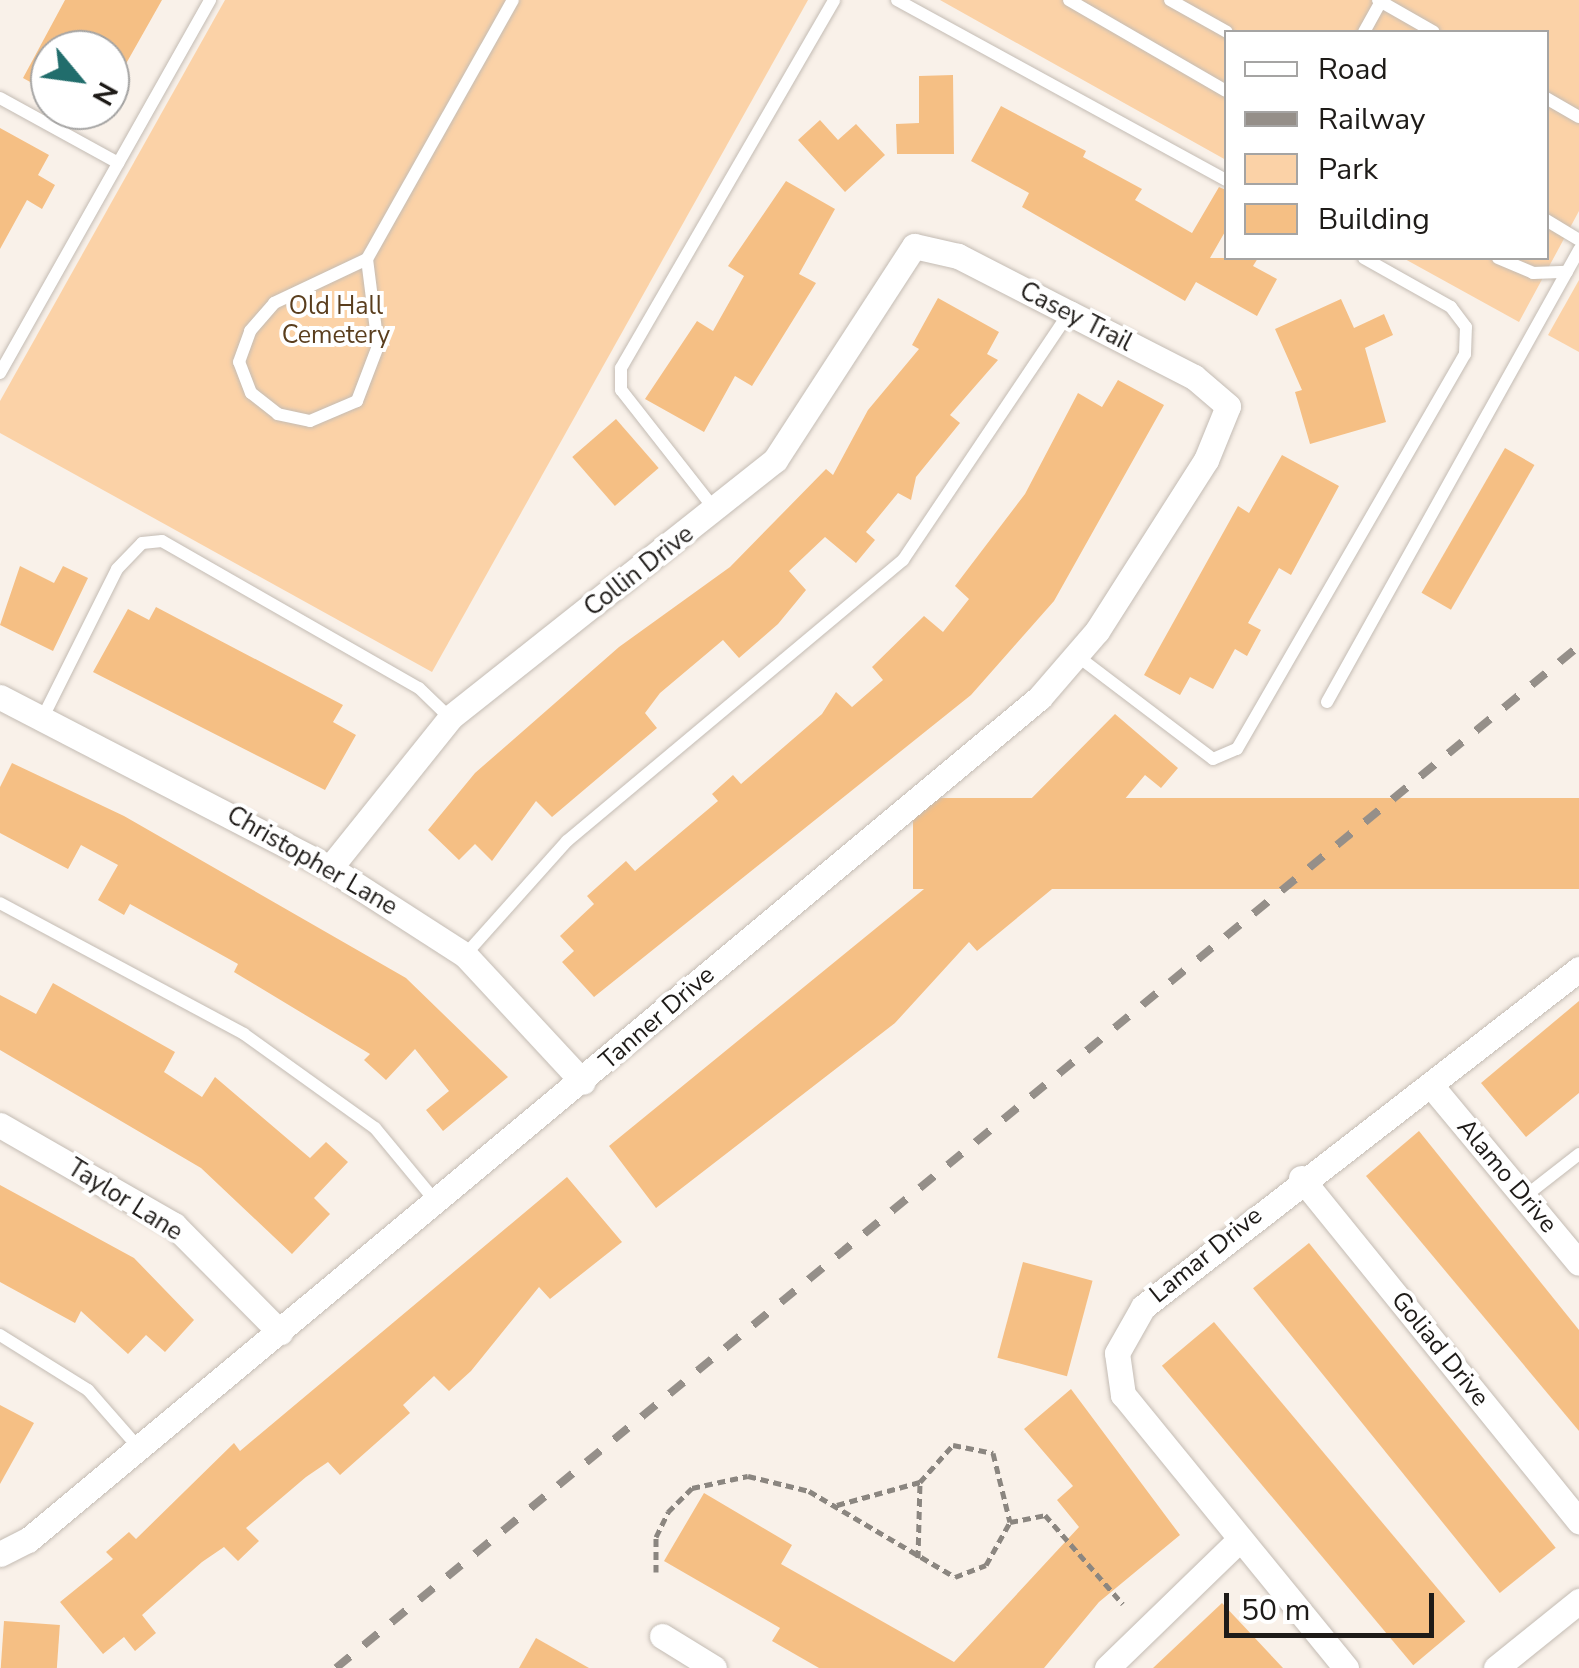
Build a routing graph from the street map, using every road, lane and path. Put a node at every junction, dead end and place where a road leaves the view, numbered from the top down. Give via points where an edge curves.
1 (210, 0) edge
2 (512, 0) edge
3 (834, 0) edge
4 (897, 0) edge
5 (1069, 0) edge
6 (1170, 0) edge
7 (1380, 1) edge
8 (1224, 30) edge
9 (1365, 30) edge
10 (1431, 30) edge
11 (1224, 90) edge
12 (0, 98) edge
13 (1549, 100) edge
14 (1579, 117) edge
15 (118, 163) junction
16 (1224, 179) edge
17 (1549, 222) edge
18 (1579, 240) edge
19 (914, 246) joint
20 (1579, 251) edge
21 (367, 259) junction
22 (1368, 260) edge
23 (1503, 260) edge
24 (1567, 272) junction
25 (1069, 313) junction
26 (0, 373) edge
27 (1228, 406) joint
28 (716, 511) junction
29 (1076, 656) junction
30 (0, 698) edge
31 (1327, 702) dead end
32 (43, 717) junction
33 (450, 718) junction
34 (330, 868) junction
35 (0, 904) edge
36 (466, 955) junction
37 (1579, 969) edge
38 (583, 1082) junction
39 (1434, 1089) junction
40 (0, 1125) edge
41 (1579, 1154) edge
42 (1300, 1178) junction
43 (1524, 1197) junction
44 (437, 1202) junction
45 (1579, 1262) edge
46 (280, 1332) junction
47 (0, 1335) edge
48 (139, 1448) junction
49 (920, 1482) junction
50 (830, 1504) junction
51 (1579, 1521) edge
52 (1010, 1522) junction
53 (1240, 1539) junction
54 (0, 1554) edge
55 (918, 1559) junction
56 (656, 1572) dead end
57 (1579, 1601) edge
58 (1122, 1604) dead end
59 (662, 1636) dead end
60 (714, 1668) edge
61 (1107, 1668) edge
62 (1346, 1668) edge
63 (1496, 1668) edge

1 - 15 lane
2 - 21 lane
3 - 28 lane via 621,368 622,390
4 - 16 lane
5 - 11 lane
6 - 8 lane
7 - 9 lane
7 - 10 lane
12 - 15 lane
13 - 14 lane
15 - 26 lane
17 - 18 lane
19 - 25 street, Casey Trail via 958,256
19 - 28 street, Collin Drive via 806,422
20 - 24 lane
21 - 21 lane via 274,303 250,331 239,362 251,393 278,414 310,421 358,402 378,346
22 - 29 lane via 1451,307 1466,327 1465,354 1237,750 1213,760
23 - 24 lane via 1533,273
24 - 31 lane
25 - 27 street, Casey Trail via 1194,377
25 - 36 lane via 902,560 567,841
27 - 29 street, Tanner Drive via 1206,460
28 - 33 street, Collin Drive
29 - 38 street, Tanner Drive via 1040,697
30 - 32 street, Christopher Lane
32 - 33 lane via 117,569 142,544 162,541 419,688
32 - 34 street, Christopher Lane
33 - 34 street, Collin Drive
34 - 36 street, Christopher Lane
35 - 44 lane via 244,1034 375,1128
36 - 38 street, Christopher Lane
37 - 39 street, Lamar Drive
38 - 44 street, Tanner Drive
39 - 42 street, Lamar Drive
39 - 43 street, Alamo Drive
40 - 46 street, Taylor Lane via 174,1225
41 - 43 lane
42 - 51 street, Goliad Drive
42 - 53 street, Lamar Drive via 1143,1307 1116,1352 1124,1395
43 - 45 street, Alamo Drive
44 - 46 street, Tanner Drive
46 - 48 street, Tanner Drive
47 - 48 lane via 88,1390
48 - 54 street, Tanner Drive
49 - 50 path via 877,1500
49 - 52 path via 953,1445 978,1444 1006,1477
49 - 55 path
50 - 55 path
50 - 56 path via 774,1480 722,1476 668,1512 656,1537
52 - 55 path via 971,1574 955,1577
52 - 58 path via 1045,1514
53 - 61 street
53 - 62 street, Lamar Drive
57 - 63 street
59 - 60 street

